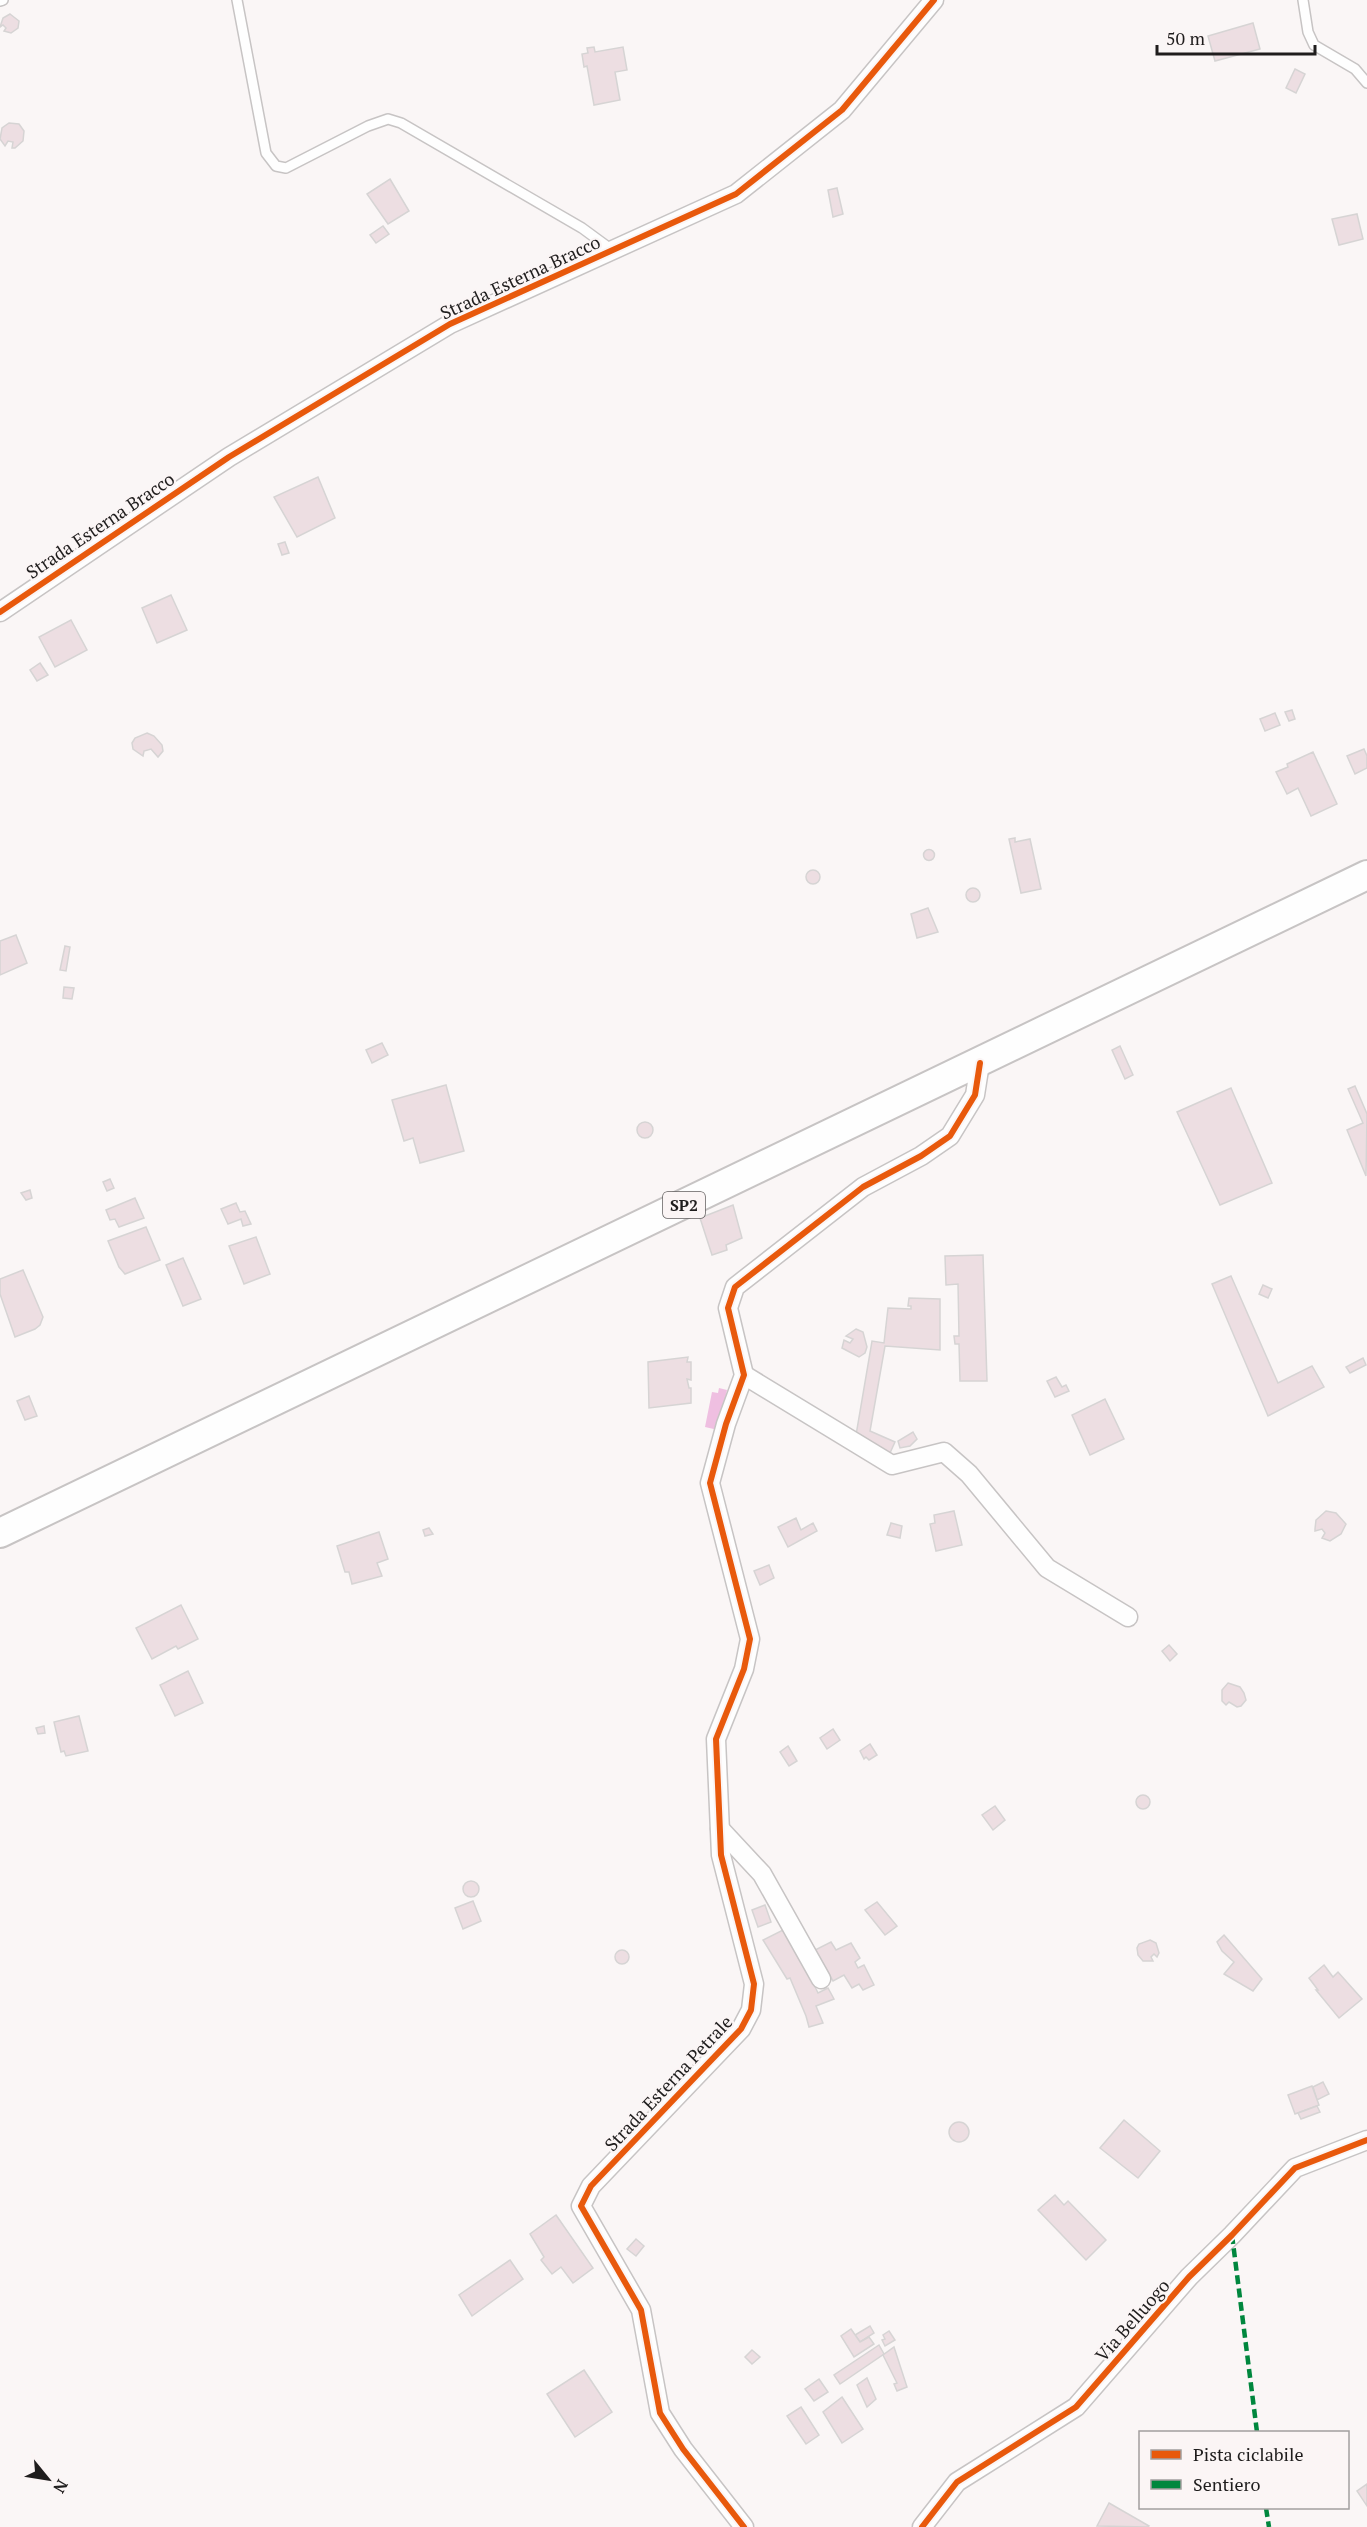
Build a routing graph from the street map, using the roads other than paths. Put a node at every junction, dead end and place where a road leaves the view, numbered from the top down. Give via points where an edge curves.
1 (237, 0) edge
2 (934, 0) edge
3 (1304, 0) edge
4 (1367, 82) edge
5 (612, 250) junction
6 (0, 612) edge
7 (1367, 875) edge
8 (980, 1063) junction
9 (744, 1375) junction
10 (0, 1533) edge
11 (1128, 1617) dead end
12 (720, 1828) junction
13 (821, 1979) dead end
14 (1367, 2140) edge
15 (744, 2527) edge
16 (922, 2527) edge

1 - 5 lane via 266,153 276,166 286,168 388,119 582,228
2 - 5 street, Strada Esterna Bracco via 842,110 736,194
3 - 4 lane via 1308,32 1314,45 1354,69
5 - 6 street, Strada Esterna Bracco via 450,324 229,457
7 - 8 main road, SP2
8 - 9 street via 975,1095 950,1136 863,1187 735,1287 728,1308
8 - 10 main road, SP2
9 - 11 street via 892,1464 944,1452 969,1474 1047,1568
9 - 12 street, Strada Esterna Petrale via 710,1483 750,1639 744,1669 717,1739
12 - 13 street via 762,1875
12 - 15 street, Strada Esterna Petrale via 721,1855 754,1984 751,2010 741,2029 591,2186 581,2206 641,2310 660,2413
14 - 16 street, Via Belluogo via 1294,2168 1189,2277 1076,2407 957,2482

